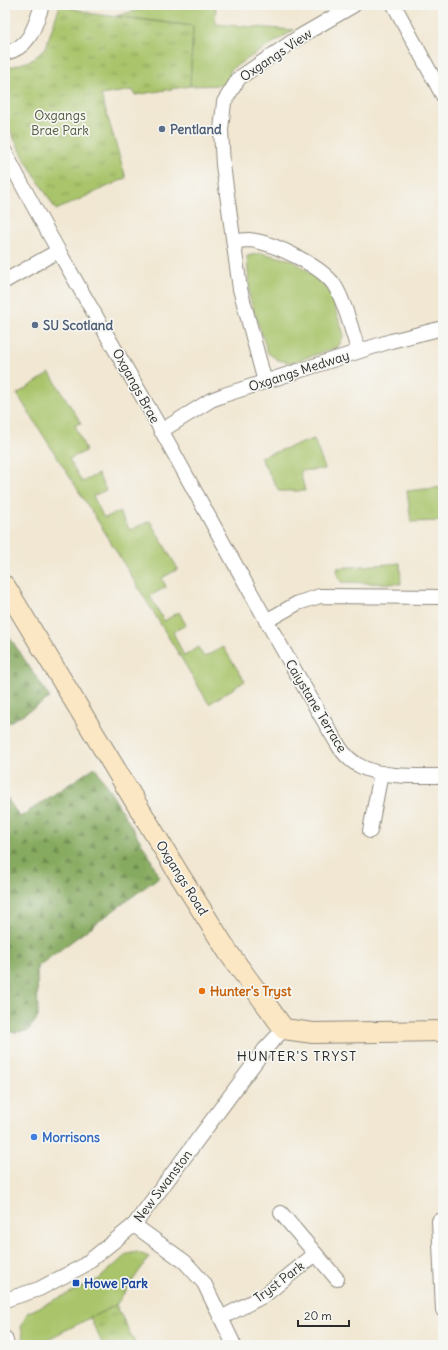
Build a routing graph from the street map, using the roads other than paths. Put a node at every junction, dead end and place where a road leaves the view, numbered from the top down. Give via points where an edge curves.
1 (42, 5) edge
2 (354, 5) edge
3 (394, 5) edge
4 (5, 53) edge
5 (443, 96) edge
6 (5, 152) edge
7 (234, 242) junction
8 (58, 251) junction
9 (5, 281) edge
10 (443, 328) edge
11 (359, 351) junction
12 (265, 382) junction
13 (161, 431) junction
14 (5, 586) edge
15 (443, 597) edge
16 (266, 621) junction
17 (381, 773) junction
18 (443, 776) edge
19 (370, 831) dead end
20 (284, 1029) junction
21 (443, 1031) edge
22 (281, 1213) dead end
23 (439, 1221) dead end
24 (134, 1225) junction
25 (442, 1244) edge
26 (314, 1254) junction
27 (336, 1279) dead end
28 (5, 1300) edge
29 (443, 1310) edge
30 (221, 1318) junction
31 (5, 1338) edge
32 (7, 1345) edge
33 (234, 1345) edge

1 - 4 street via 32,36 14,51
2 - 7 street, Oxgangs View via 299,37 239,78 224,102 223,165
3 - 5 street
6 - 8 street, Oxgangs Brae
7 - 11 street via 248,240 268,244 325,274 336,286 341,297
7 - 12 street, Oxgangs View via 242,297
8 - 9 street
8 - 13 street, Oxgangs Brae
10 - 11 street, Oxgangs Medway
11 - 12 street, Oxgangs Medway
12 - 13 street, Oxgangs Medway via 211,400
13 - 16 street, Oxgangs Brae
14 - 20 main road, Oxgangs Road via 205,915
15 - 16 street via 320,596 298,603
16 - 17 street, Caiystane Terrace via 340,748 358,766
17 - 18 street, Caiystane Terrace
17 - 19 street
20 - 21 main road via 313,1033
20 - 24 street, New Swanston via 265,1049
22 - 26 street, Tryst Park
23 - 25 street
24 - 28 street, New Swanston via 83,1266 39,1289
24 - 30 street via 185,1262 204,1282
25 - 29 street
26 - 27 street, Tryst Park
26 - 30 street, Tryst Park via 265,1295
30 - 33 street
31 - 32 street

